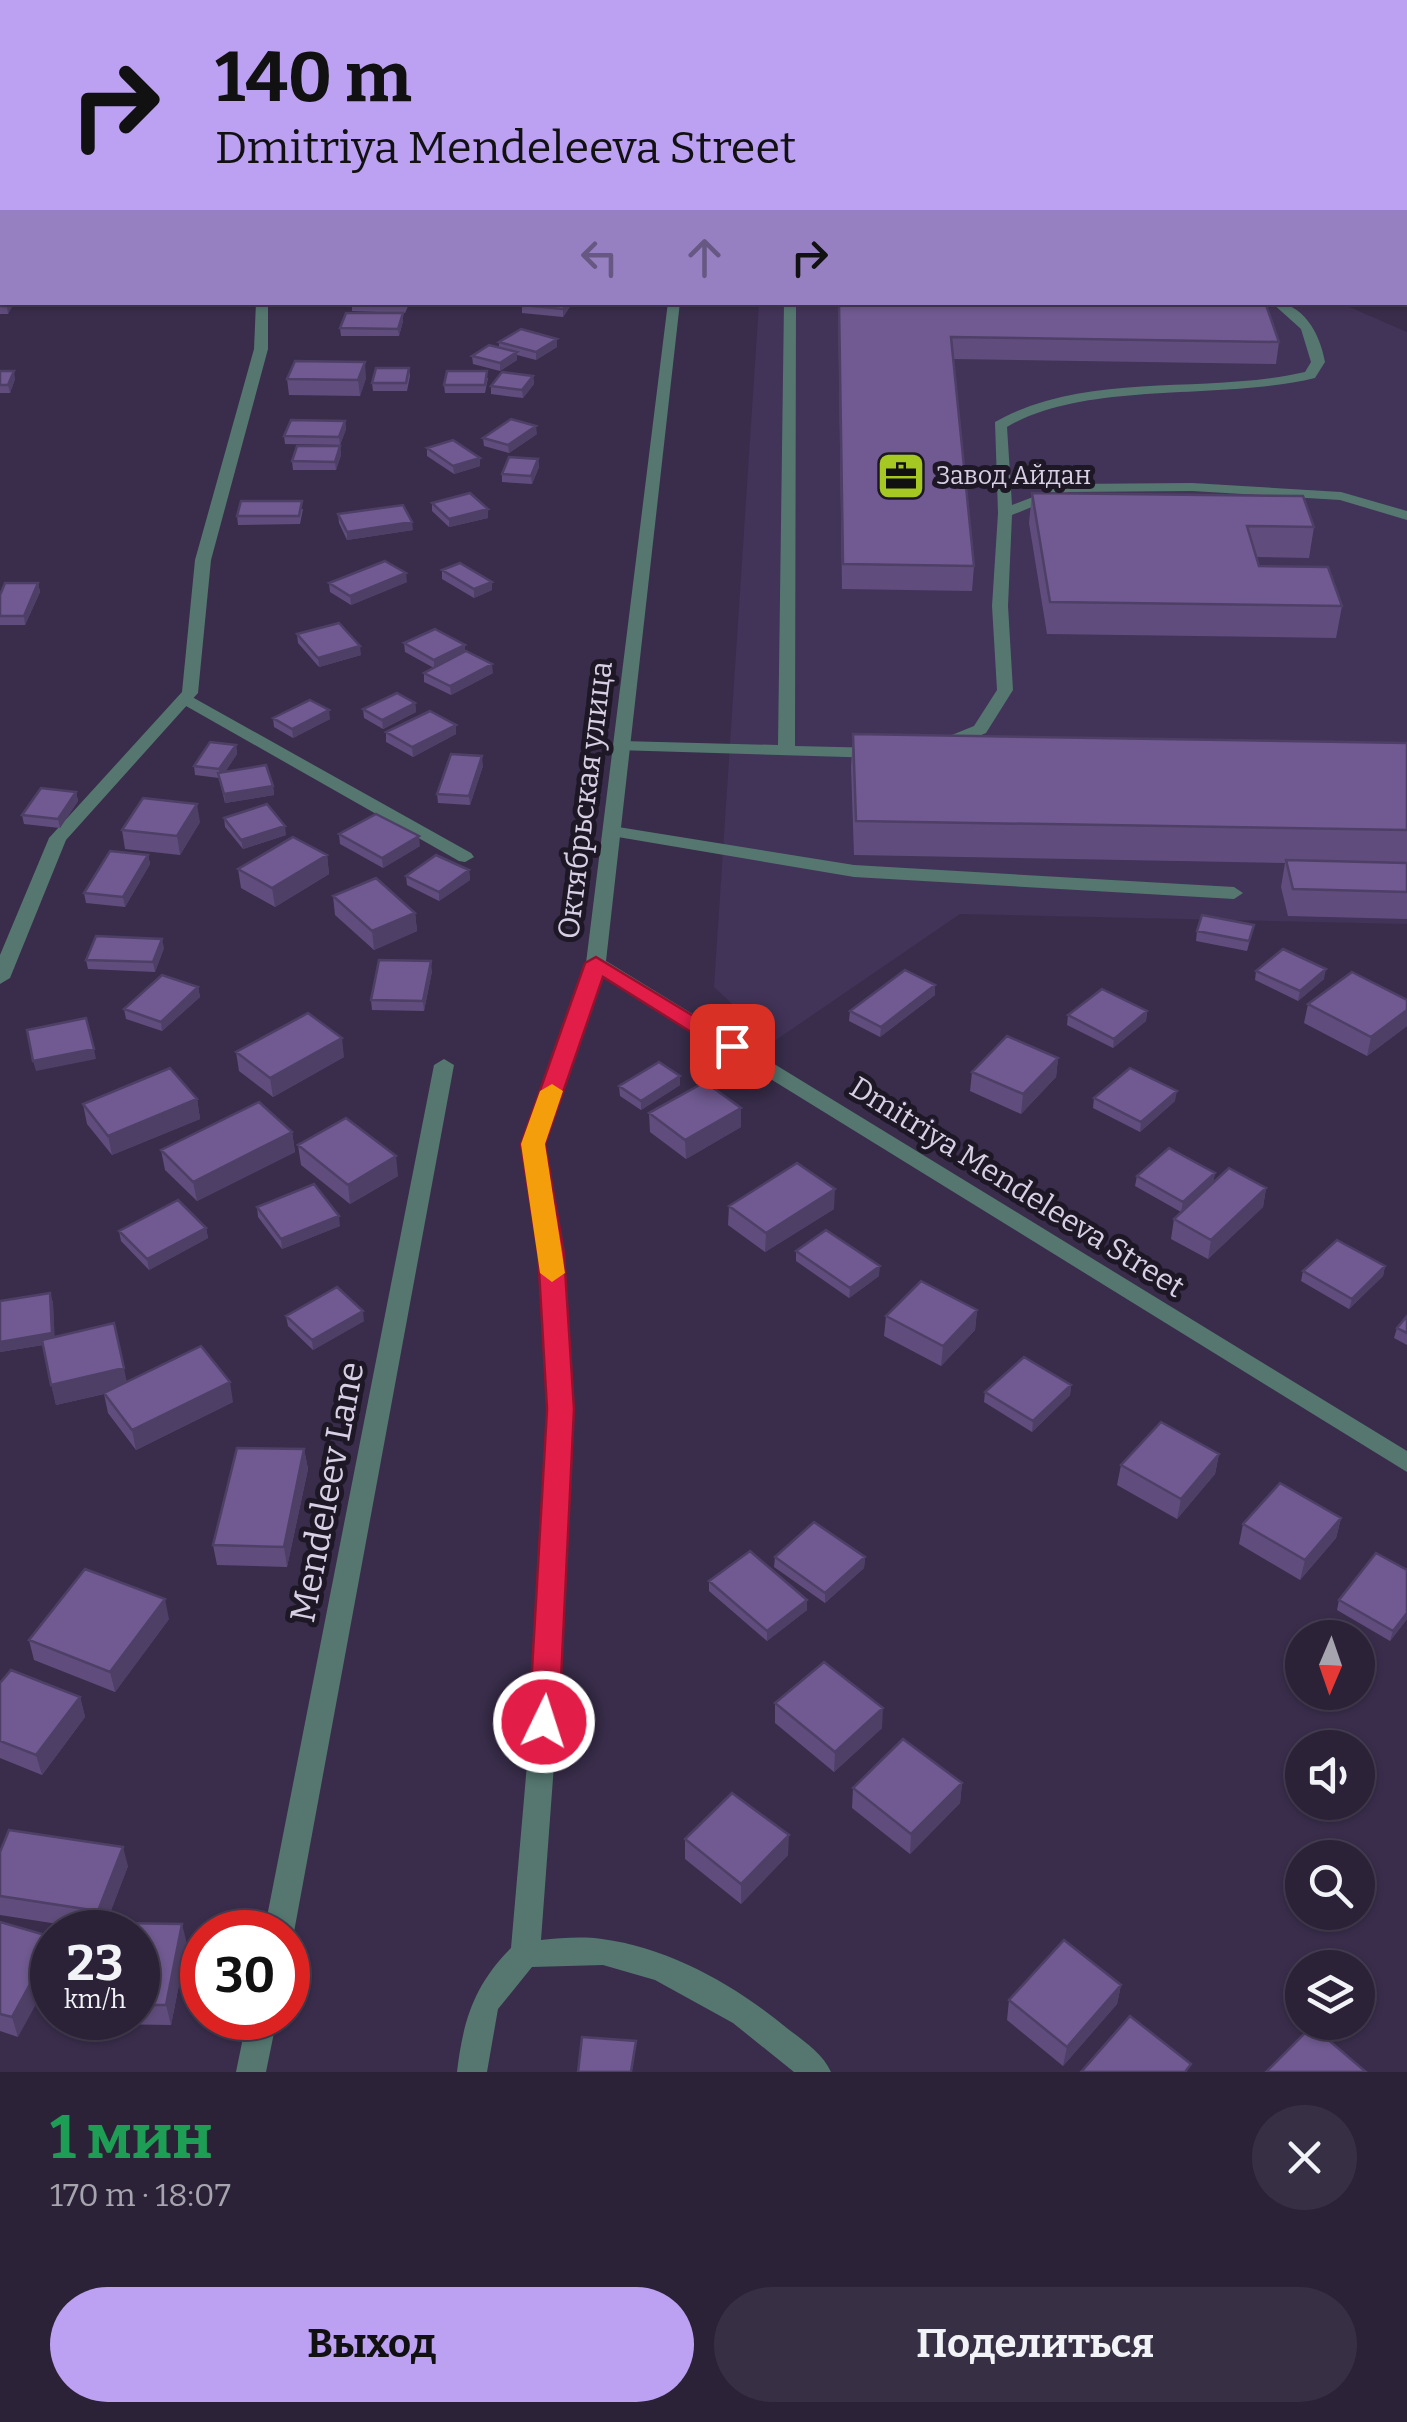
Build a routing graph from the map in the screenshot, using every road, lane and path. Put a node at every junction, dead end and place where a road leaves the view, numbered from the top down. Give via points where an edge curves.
1 (262, 305) edge
2 (674, 305) edge
3 (790, 305) edge
4 (1282, 305) edge
5 (1005, 513) junction
6 (1407, 516) edge
7 (185, 698) junction
8 (622, 746) junction
9 (981, 748) edge
10 (786, 752) junction
11 (896, 753) edge
12 (612, 830) junction
13 (465, 857) dead end
14 (1234, 893) dead end
15 (596, 963) junction
16 (0, 978) edge
17 (444, 1065) dead end
18 (1407, 1463) edge
19 (283, 1910) edge
20 (526, 1954) junction
21 (258, 2040) edge
22 (251, 2072) edge
23 (472, 2072) edge
24 (816, 2072) edge

1 - 7 street via 261,349 204,560
2 - 8 street, Октябрьская улица
3 - 10 street
4 - 5 street via 1316,338 1318,362 1310,375 1142,392 1009,417 1000,426
5 - 6 street via 1067,488 1192,487 1341,496
5 - 9 street via 1000,606 1006,690 980,729 935,746
7 - 13 street
7 - 16 street via 58,838
8 - 10 street
8 - 12 street, Октябрьская улица
10 - 11 street
12 - 14 street via 854,871
12 - 15 street, Октябрьская улица
15 - 18 street, Dmitriya Mendeleeva Street
15 - 20 street, Октябрьская улица via 533,1144 551,1253 560,1409
17 - 19 street, Mendeleev Lane
20 - 23 street via 491,1986 478,2018
20 - 24 street via 601,1952 667,1968 778,2038
21 - 22 street

